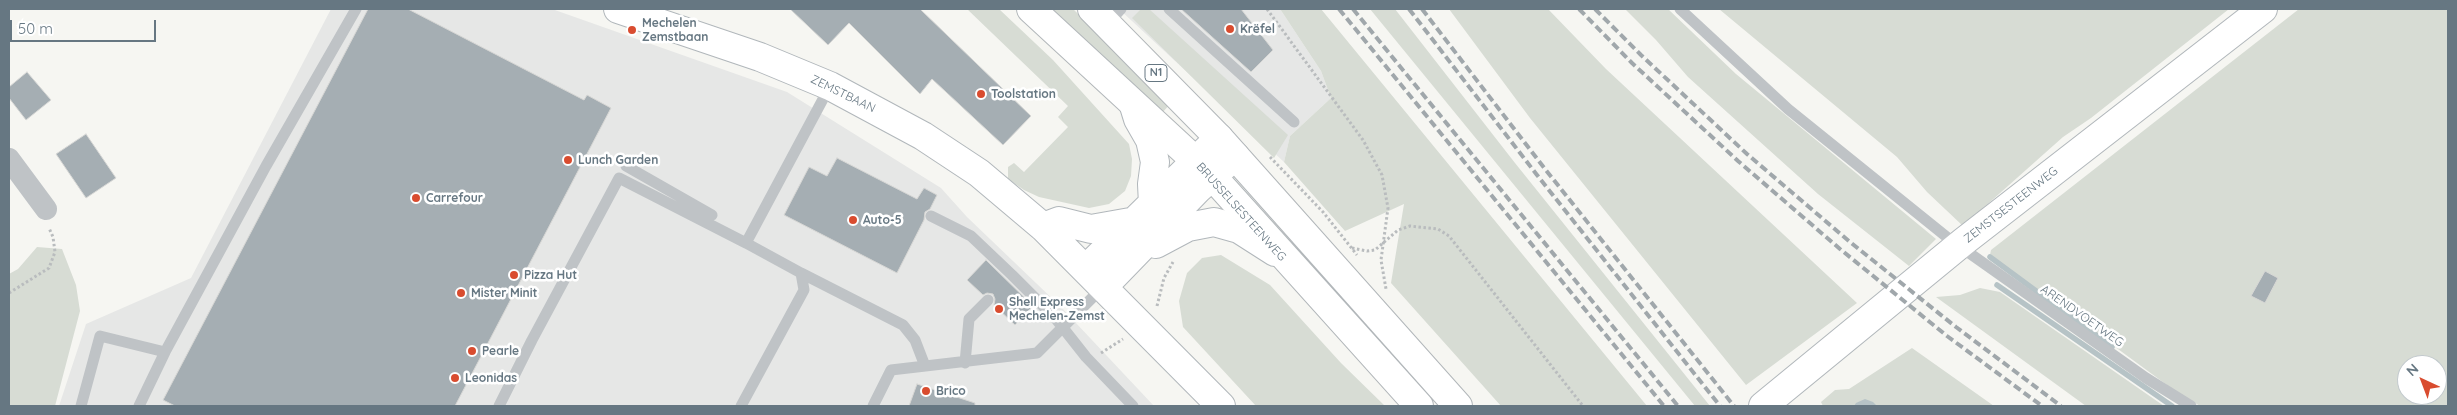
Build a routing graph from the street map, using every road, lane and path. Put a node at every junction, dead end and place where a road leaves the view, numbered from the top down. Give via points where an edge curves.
1 (356, 9) edge
2 (618, 9) edge
3 (1030, 9) edge
4 (1169, 9) edge
5 (1266, 9) edge
6 (1680, 9) edge
7 (2263, 9) edge
8 (1107, 13) edge
9 (830, 86) junction
10 (1134, 106) junction
11 (1294, 122) dead end
12 (1227, 147) junction
13 (9, 159) edge
14 (1277, 164) dead end
15 (626, 166) dead end
16 (1204, 169) junction
17 (46, 209) joint
18 (1145, 212) junction
19 (712, 215) dead end
20 (931, 216) dead end
21 (1042, 227) junction
22 (746, 243) junction
23 (1384, 244) junction
24 (1959, 246) junction
25 (1352, 248) junction
26 (1139, 250) junction
27 (1176, 258) dead end
28 (1285, 260) junction
29 (1362, 262) dead end
30 (801, 273) junction
31 (1095, 278) junction
32 (1378, 283) dead end
33 (9, 293) edge
34 (988, 300) dead end
35 (1148, 314) junction
36 (1063, 328) junction
37 (165, 352) junction
38 (965, 363) junction
39 (925, 366) junction
40 (81, 406) edge
41 (140, 406) edge
42 (499, 406) edge
43 (741, 406) edge
44 (873, 406) edge
45 (1134, 406) edge
46 (1221, 406) edge
47 (1419, 406) edge
48 (1458, 406) edge
49 (1583, 406) edge
50 (1763, 406) edge
51 (2191, 406) edge

1 - 37 lane
2 - 9 street, ZEMSTBAAN via 760,57
3 - 10 street, BRUSSELSESTEENWEG
4 - 11 lane
5 - 23 path via 1374,156 1387,194
6 - 24 lane, ARENDVOETWEG via 1788,109
7 - 24 street, ZEMSTSESTEENWEG
8 - 12 street, N1
9 - 21 street, ZEMSTBAAN via 923,136 979,173
9 - 22 lane
10 - 16 street, BRUSSELSESTEENWEG
10 - 18 street via 1150,140 1155,162
12 - 16 street
12 - 48 street, N1
13 - 17 street
14 - 25 path
15 - 19 lane
16 - 18 street
16 - 26 street
16 - 28 street, BRUSSELSESTEENWEG
17 - 33 path via 42,216 53,237 55,252 49,268
18 - 21 street via 1091,229 1059,221
18 - 31 street
20 - 36 lane via 971,236
21 - 31 street, ZEMSTBAAN
22 - 30 lane
22 - 42 lane via 620,178
23 - 25 path via 1375,250
23 - 32 path via 1380,260 1388,297
23 - 49 path via 1398,230 1410,226 1438,229 1449,236
24 - 50 street, ZEMSTSESTEENWEG
24 - 51 lane, ARENDVOETWEG
25 - 29 path
26 - 28 street via 1188,227 1214,222 1239,229
26 - 31 street
27 - 35 path
28 - 47 street, BRUSSELSESTEENWEG
30 - 39 lane via 903,325 915,340
30 - 43 lane via 804,290
31 - 35 street, ZEMSTBAAN
31 - 36 lane
34 - 38 lane via 969,319
35 - 46 street
36 - 38 lane via 1037,352
36 - 45 lane via 1086,357
37 - 40 lane via 100,336
37 - 41 lane
38 - 39 lane
39 - 44 lane via 891,370

